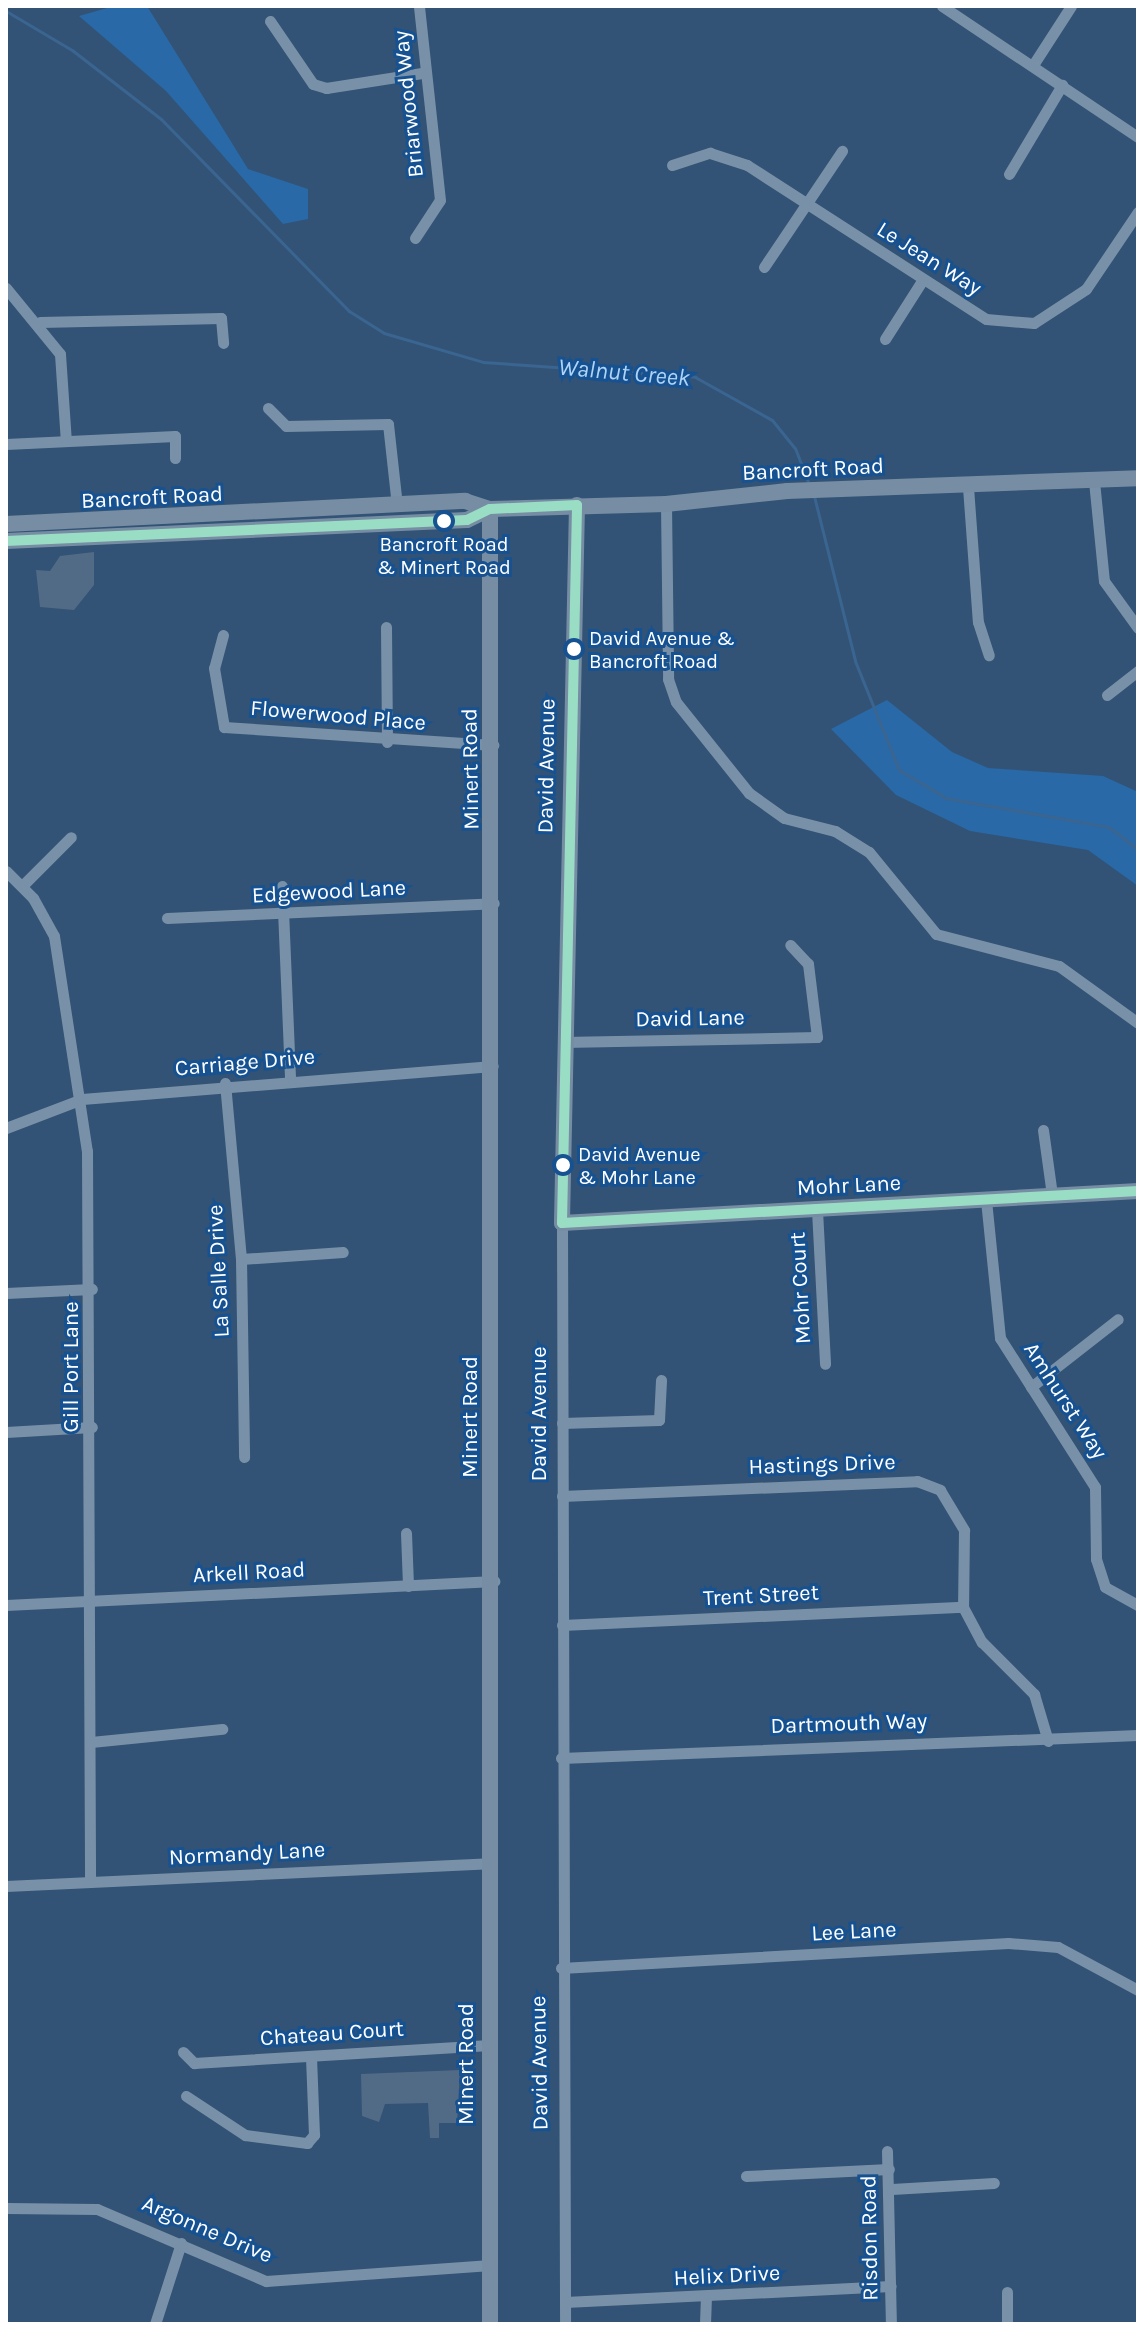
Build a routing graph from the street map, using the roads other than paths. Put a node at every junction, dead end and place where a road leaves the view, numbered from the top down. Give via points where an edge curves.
1 (419, 6) edge
2 (942, 6) edge
3 (1071, 6) edge
4 (270, 21) dead end
5 (1033, 65) junction
6 (422, 73) junction
7 (1062, 85) junction
8 (1138, 137) edge
9 (842, 151) dead end
10 (672, 165) dead end
11 (1009, 174) dead end
12 (802, 204) junction
13 (1138, 212) edge
14 (415, 238) dead end
15 (764, 267) dead end
16 (922, 281) junction
17 (6, 288) edge
18 (40, 322) junction
19 (885, 339) dead end
20 (223, 343) dead end
21 (268, 408) dead end
22 (66, 441) junction
23 (6, 444) edge
24 (175, 458) dead end
25 (1138, 478) edge
26 (1094, 481) junction
27 (968, 487) junction
28 (666, 504) junction
29 (397, 505) junction
30 (577, 505) junction
31 (490, 509) junction
32 (6, 524) edge
33 (6, 541) edge
34 (386, 627) dead end
35 (1138, 628) edge
36 (223, 635) dead end
37 (989, 655) dead end
38 (1138, 671) edge
39 (1107, 695) dead end
40 (387, 742) junction
41 (493, 745) junction
42 (71, 837) dead end
43 (6, 871) edge
44 (22, 886) junction
45 (282, 886) dead end
46 (494, 903) junction
47 (287, 914) junction
48 (167, 918) dead end
49 (790, 945) dead end
50 (1138, 1023) edge
51 (563, 1042) junction
52 (493, 1066) junction
53 (290, 1079) junction
54 (225, 1083) junction
55 (82, 1099) junction
56 (6, 1128) edge
57 (1043, 1130) dead end
58 (1138, 1191) edge
59 (1052, 1195) junction
60 (986, 1200) junction
61 (817, 1210) junction
62 (562, 1223) junction
63 (343, 1252) dead end
64 (241, 1259) junction
65 (92, 1289) junction
66 (6, 1293) edge
67 (1118, 1319) dead end
68 (825, 1364) dead end
69 (661, 1380) dead end
70 (1031, 1387) junction
71 (562, 1423) junction
72 (92, 1427) junction
73 (6, 1432) edge
74 (244, 1457) dead end
75 (562, 1496) junction
76 (406, 1533) dead end
77 (494, 1581) junction
78 (408, 1586) junction
79 (94, 1600) junction
80 (6, 1605) edge
81 (1138, 1605) edge
82 (963, 1607) junction
83 (562, 1625) junction
84 (222, 1729) dead end
85 (1138, 1735) edge
86 (1048, 1741) junction
87 (91, 1742) junction
88 (561, 1758) junction
89 (489, 1863) junction
90 (90, 1882) junction
91 (6, 1886) edge
92 (561, 1968) junction
93 (1138, 1990) edge
94 (489, 2045) junction
95 (183, 2052) dead end
96 (311, 2056) junction
97 (186, 2096) dead end
98 (887, 2151) dead end
99 (889, 2169) junction
100 (746, 2176) dead end
101 (994, 2183) dead end
102 (892, 2189) junction
103 (6, 2208) edge
104 (181, 2243) junction
105 (490, 2265) junction
106 (891, 2286) junction
107 (1007, 2292) dead end
108 (706, 2298) junction
109 (565, 2302) junction
110 (155, 2324) edge
111 (490, 2324) edge
112 (565, 2324) edge
113 (705, 2324) edge
114 (891, 2324) edge
115 (1007, 2324) edge

1 - 6 street, Briarwood Way
2 - 5 street
3 - 5 street
4 - 6 street via 313,84 326,88
5 - 7 street
6 - 14 street, Briarwood Way via 440,200
7 - 8 street
7 - 11 street
9 - 12 street
10 - 12 street, Le Jean Way via 710,153 747,165
12 - 15 street
12 - 16 street, Le Jean Way
13 - 16 street, Le Jean Way via 1086,289 1034,323 986,319
16 - 19 street
17 - 18 street
18 - 20 street via 221,318
18 - 22 street via 60,354
21 - 29 street via 286,426 388,424
22 - 23 street
22 - 24 street via 175,436
25 - 26 street, Bancroft Road
26 - 27 street, Bancroft Road
26 - 35 street via 1104,581
27 - 28 street, Bancroft Road via 836,488
27 - 37 street via 978,622
28 - 30 street, Bancroft Road
28 - 50 street via 668,679 676,702 749,793 784,818 835,831 869,852 936,934 1059,966
29 - 31 street, Bancroft Road via 465,501
29 - 32 street, Bancroft Road
30 - 31 street, Bancroft Road
30 - 51 street, David Avenue
31 - 33 street, Bancroft Road via 467,520
31 - 41 street, Minert Road
34 - 40 street
36 - 40 street, Flowerwood Place via 214,668 224,727
38 - 39 street
40 - 41 street, Flowerwood Place
41 - 46 street, Minert Road
42 - 44 street
43 - 44 street, Gill Port Lane
44 - 55 street, Gill Port Lane via 54,936
45 - 47 street
46 - 47 street, Edgewood Lane
46 - 52 street, Minert Road
47 - 48 street, Edgewood Lane
47 - 53 street
49 - 51 street, David Lane via 808,964 817,1037
51 - 62 street, David Avenue
52 - 53 street, Carriage Drive
52 - 77 street, Minert Road
53 - 54 street, Carriage Drive
54 - 55 street, Carriage Drive
54 - 64 street, La Salle Drive
55 - 56 street, Carriage Drive
55 - 65 street, Gill Port Lane
57 - 59 street
58 - 59 street, Mohr Lane
59 - 60 street, Mohr Lane
60 - 61 street, Mohr Lane
60 - 70 street, Amhurst Way via 993,1316
61 - 62 street, Mohr Lane
61 - 68 street, Mohr Court
62 - 71 street, David Avenue
63 - 64 street
64 - 74 street, La Salle Drive
65 - 66 street
65 - 72 street, Gill Port Lane
67 - 70 street
69 - 71 street via 659,1420
70 - 81 street, Amhurst Way via 1095,1487 1096,1559 1105,1587
71 - 75 street, David Avenue
72 - 73 street
72 - 79 street, Gill Port Lane
75 - 82 street, Hastings Drive via 917,1481 940,1490 964,1530
75 - 83 street, David Avenue
76 - 78 street
77 - 78 street, Arkell Road
77 - 89 street, Minert Road
78 - 79 street, Arkell Road
79 - 80 street, Arkell Road
79 - 87 street, Gill Port Lane
82 - 83 street, Trent Street
82 - 86 street, Hastings Drive via 982,1642 1034,1694
83 - 88 street, David Avenue
84 - 87 street
85 - 86 street, Dartmouth Way
86 - 88 street, Dartmouth Way via 921,1739
87 - 90 street, Gill Port Lane
88 - 92 street, David Avenue
89 - 90 street, Normandy Lane
89 - 94 street, Minert Road
90 - 91 street, Normandy Lane
92 - 93 street, Lee Lane via 1008,1943 1058,1947
92 - 109 street, David Avenue
94 - 96 street, Chateau Court
94 - 105 street, Minert Road
95 - 96 street, Chateau Court via 194,2063
96 - 97 street via 314,2135 307,2143 245,2135
98 - 99 street, Risdon Road
99 - 100 street
99 - 102 street, Risdon Road
101 - 102 street
102 - 106 street, Risdon Road
103 - 104 street, Argonne Drive via 97,2209
104 - 105 street, Argonne Drive via 266,2281
104 - 110 street
105 - 111 street, Minert Road
106 - 108 street, Helix Drive
106 - 114 street, Risdon Road
107 - 115 street
108 - 109 street, Helix Drive
108 - 113 street
109 - 112 street, David Avenue

